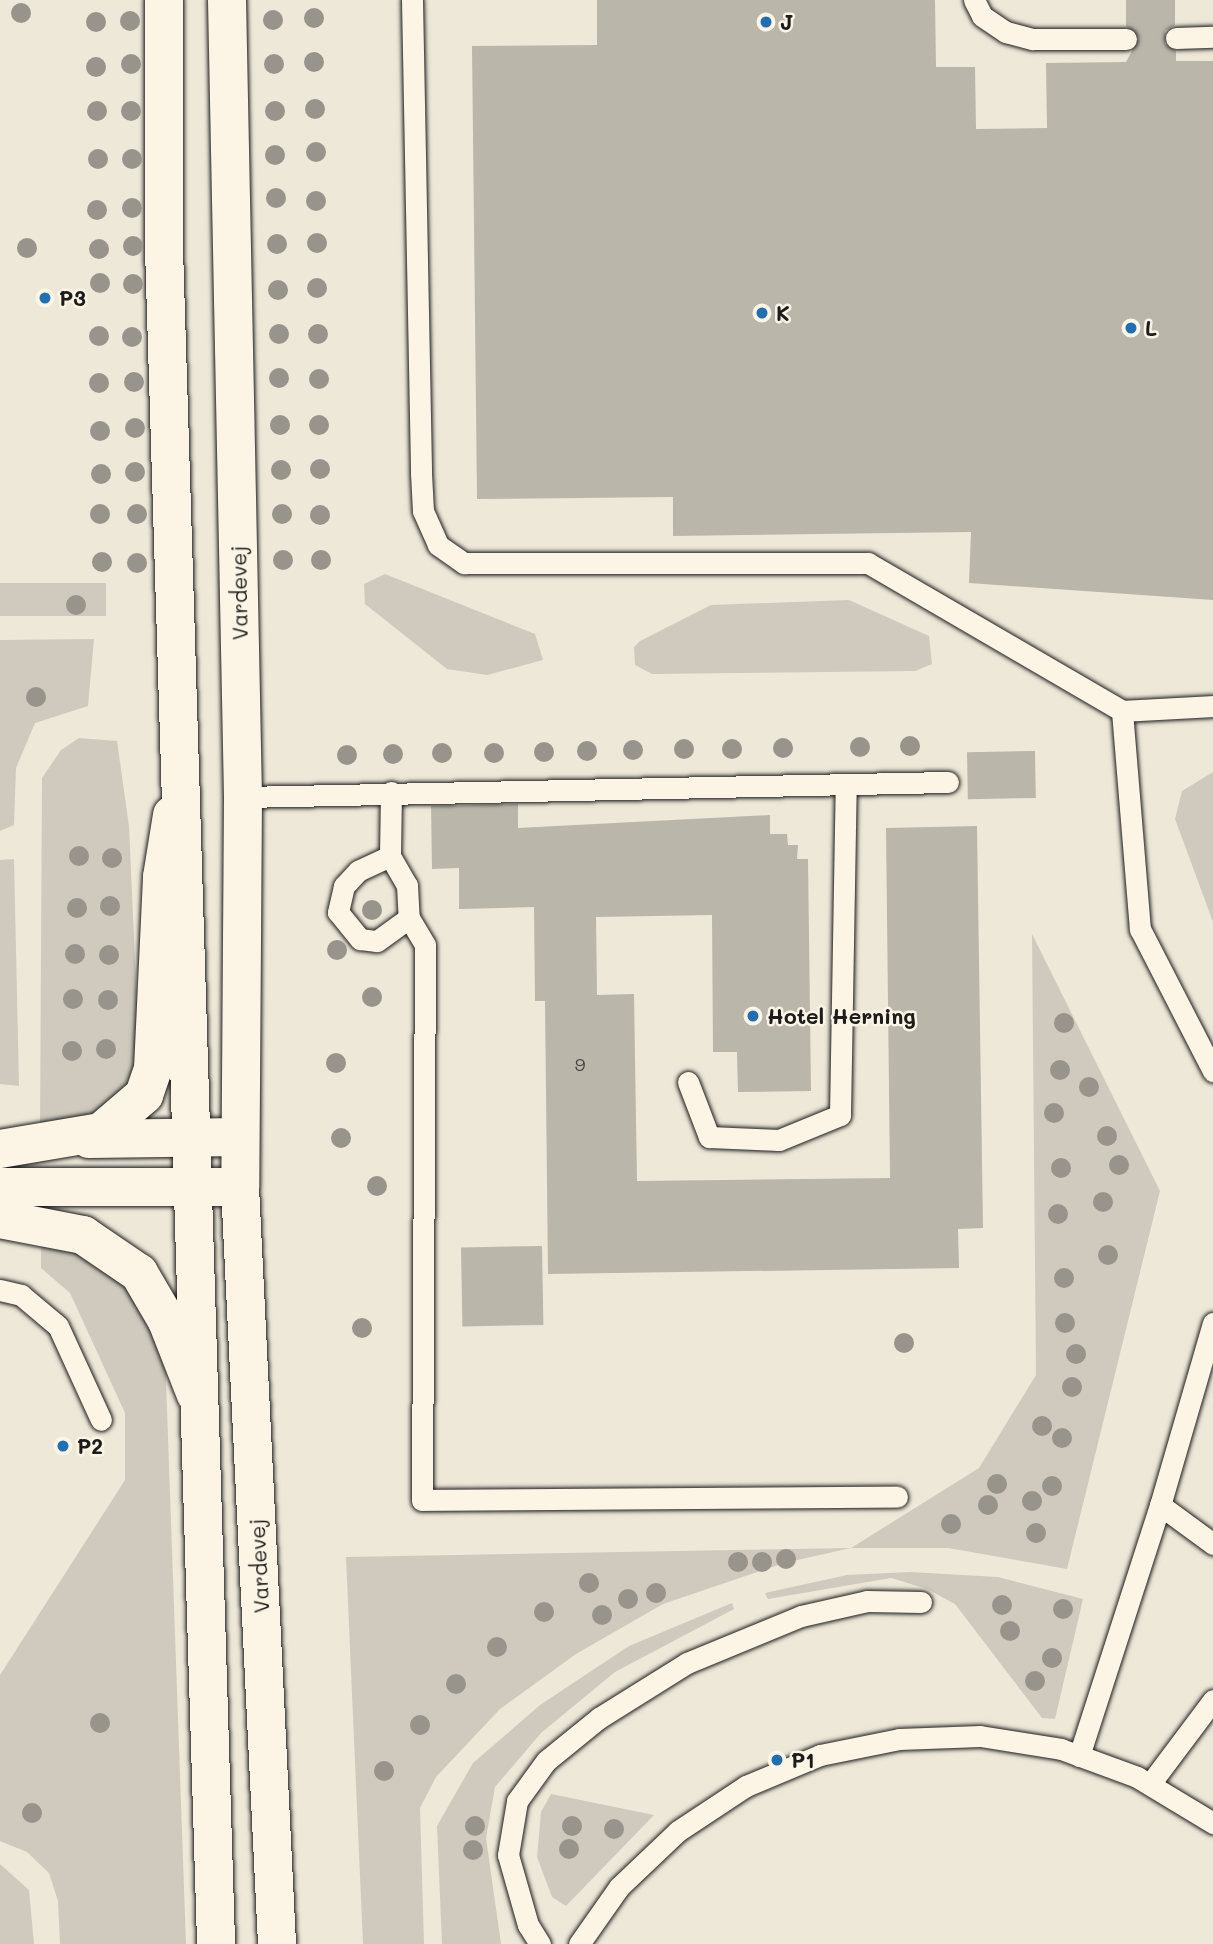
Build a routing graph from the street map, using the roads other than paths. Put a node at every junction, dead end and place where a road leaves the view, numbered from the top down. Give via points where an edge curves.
1 (164, 0) edge
2 (227, 0) edge
3 (412, 0) edge
4 (974, 0) edge
5 (1213, 37) edge
6 (1176, 38) dead end
7 (1126, 39) dead end
8 (1213, 706) edge
9 (1122, 710) junction
10 (179, 771) junction
11 (948, 782) dead end
12 (846, 785) junction
13 (391, 792) junction
14 (243, 797) junction
15 (390, 856) junction
16 (409, 918) junction
17 (1213, 1070) edge
18 (688, 1082) dead end
19 (240, 1137) junction
20 (76, 1139) junction
21 (191, 1139) junction
22 (0, 1149) edge
23 (0, 1187) edge
24 (240, 1187) junction
25 (192, 1188) junction
26 (0, 1219) edge
27 (0, 1290) edge
28 (1213, 1323) edge
29 (201, 1410) junction
30 (101, 1420) dead end
31 (897, 1497) dead end
32 (1160, 1505) junction
33 (1213, 1544) edge
34 (921, 1602) dead end
35 (1213, 1700) edge
36 (1079, 1756) junction
37 (1150, 1784) junction
38 (1213, 1823) edge
39 (216, 1944) edge
40 (277, 1944) edge
41 (540, 1944) edge
42 (579, 1944) edge

1 - 10 street via 164,249
2 - 14 street, Vardevej
3 - 9 lane via 421,473 423,511 438,545 464,563 868,563
4 - 7 lane via 982,16 1006,32 1033,38
5 - 6 lane
8 - 9 lane
9 - 17 lane via 1140,929
10 - 20 street via 162,877 153,1069 133,1110 102,1132
10 - 21 street
11 - 12 lane
12 - 13 lane
12 - 18 lane via 840,1115 779,1140 709,1137
13 - 14 lane
13 - 15 lane
14 - 19 street, Vardevej
15 - 16 lane via 407,885
15 - 16 lane via 358,871 344,886 338,912 360,939 377,941
16 - 31 lane via 425,945 422,1500
19 - 21 street
19 - 24 street, Vardevej
20 - 21 street
20 - 22 street
21 - 25 street
23 - 25 street
24 - 25 street
24 - 40 street, Vardevej
25 - 29 street
26 - 29 street via 83,1235 139,1273 182,1353
27 - 30 lane via 21,1295 58,1326
28 - 32 lane
29 - 39 street
32 - 33 lane
32 - 36 lane
34 - 41 lane via 867,1601 801,1616 687,1663 599,1718 546,1761 517,1801 508,1855 528,1925
35 - 37 lane
36 - 37 lane
36 - 42 lane via 981,1737 900,1739 820,1755 746,1786 678,1831 620,1887
37 - 38 lane

